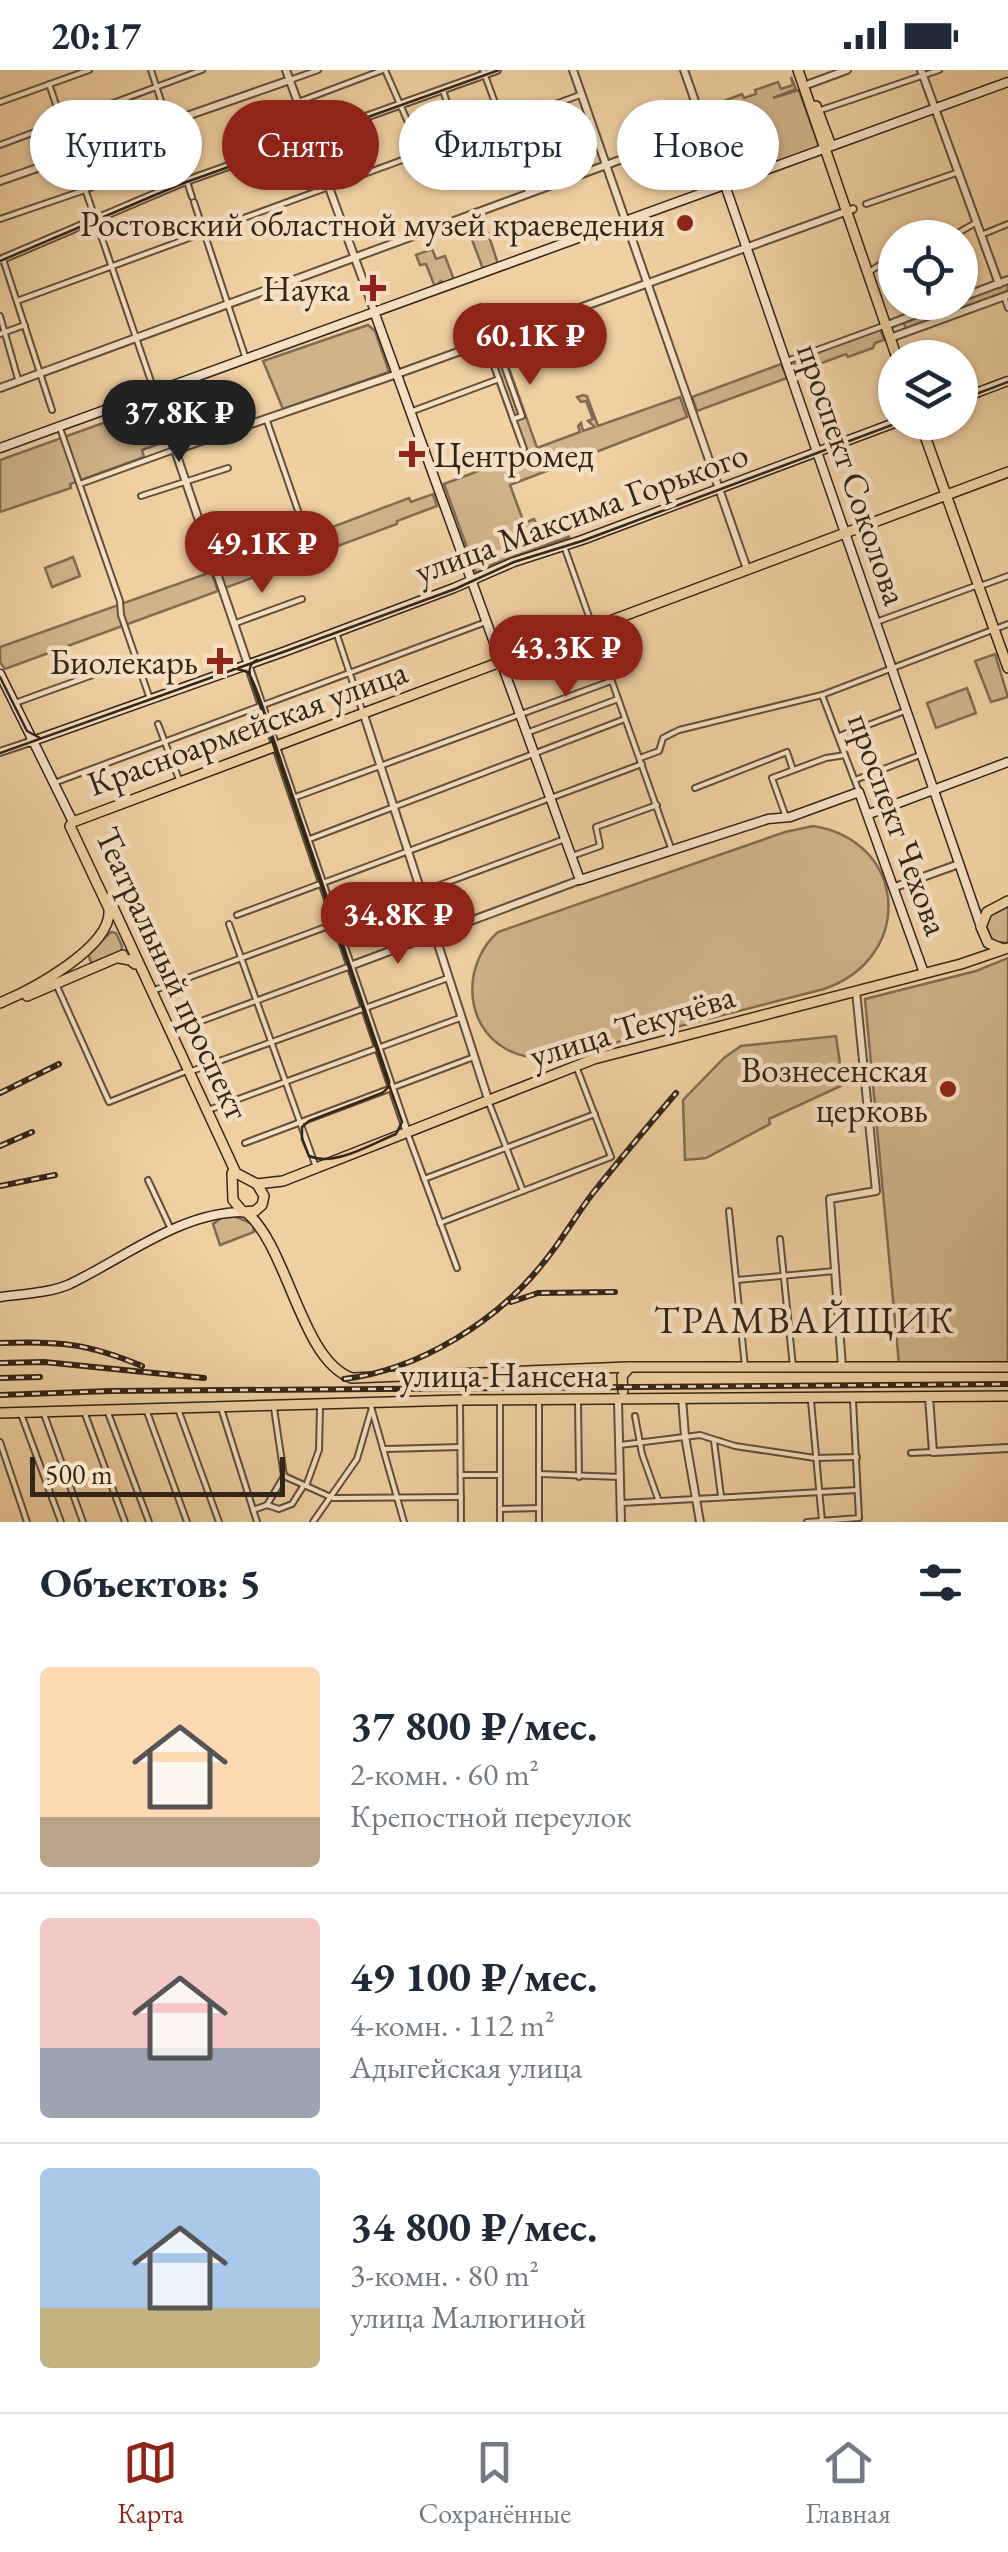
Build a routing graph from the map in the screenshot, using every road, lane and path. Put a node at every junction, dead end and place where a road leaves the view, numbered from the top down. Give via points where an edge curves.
1 (89, 70) edge
2 (151, 70) edge
3 (202, 70) edge
4 (286, 70) edge
5 (318, 70) edge
6 (384, 70) edge
7 (496, 70) edge
8 (573, 70) edge
9 (684, 70) edge
10 (801, 70) edge
11 (848, 70) edge
12 (938, 70) edge
13 (483, 72) edge
14 (922, 73) edge
15 (290, 80) junction
16 (49, 84) junction
17 (809, 84) junction
18 (1008, 84) edge
19 (157, 87) junction
20 (442, 90) junction
21 (582, 95) junction
22 (54, 100) edge
23 (122, 100) edge
24 (161, 100) edge
25 (297, 100) edge
26 (303, 100) edge
27 (414, 100) edge
28 (445, 100) edge
29 (493, 100) edge
30 (569, 100) edge
31 (694, 100) edge
32 (0, 102) edge
33 (399, 103) edge
34 (202, 110) edge
35 (937, 110) junction
36 (818, 111) junction
37 (30, 133) edge
38 (0, 144) edge
39 (829, 150) junction
40 (617, 161) edge
41 (606, 165) junction
42 (779, 169) edge
43 (30, 170) edge
44 (959, 172) junction
45 (0, 181) edge
46 (85, 190) joint
47 (166, 190) edge
48 (189, 190) edge
49 (319, 190) edge
50 (329, 190) edge
51 (527, 190) edge
52 (723, 190) edge
53 (726, 190) edge
54 (529, 194) junction
55 (866, 204) dead end
56 (853, 209) junction
57 (0, 219) edge
58 (95, 220) junction
59 (976, 220) edge
60 (1008, 224) edge
61 (627, 225) junction
62 (978, 225) edge
63 (203, 231) junction
64 (981, 235) junction
65 (746, 246) junction
66 (354, 257) junction
67 (2, 259) edge
68 (111, 265) junction
69 (878, 266) edge
70 (872, 270) junction
71 (647, 282) junction
72 (1004, 282) edge
73 (978, 291) edge
74 (1006, 295) edge
75 (17, 301) junction
76 (228, 304) junction
77 (1008, 308) edge
78 (0, 316) edge
79 (376, 316) junction
80 (900, 320) edge
81 (892, 323) junction
82 (25, 325) junction
83 (906, 332) junction
84 (2, 333) edge
85 (893, 337) junction
86 (135, 338) junction
87 (494, 338) junction
88 (894, 340) edge
89 (485, 341) junction
90 (247, 360) junction
91 (786, 361) junction
92 (40, 374) junction
93 (397, 374) junction
94 (499, 379) junction
95 (1008, 381) edge
96 (18, 382) junction
97 (0, 388) edge
98 (978, 392) edge
99 (156, 395) junction
100 (52, 410) dead end
101 (410, 412) junction
102 (522, 416) junction
103 (266, 418) junction
104 (513, 419) junction
105 (878, 430) edge
106 (61, 431) junction
107 (518, 432) junction
108 (929, 440) edge
109 (524, 448) dead end
110 (0, 450) edge
111 (174, 450) junction
112 (818, 453) junction
113 (228, 468) dead end
114 (1008, 474) edge
115 (185, 481) junction
116 (80, 484) junction
117 (718, 491) junction
118 (142, 496) dead end
119 (948, 496) junction
120 (305, 531) dead end
121 (846, 534) junction
122 (564, 546) junction
123 (747, 568) junction
124 (1008, 576) edge
125 (471, 580) junction
126 (980, 585) junction
127 (302, 600) dead end
128 (486, 622) junction
129 (874, 623) junction
130 (234, 624) junction
131 (1000, 627) edge
132 (594, 630) junction
133 (336, 632) junction
134 (1008, 657) edge
135 (136, 659) junction
136 (247, 664) junction
137 (501, 665) junction
138 (1008, 668) edge
139 (890, 670) junction
140 (0, 674) edge
141 (350, 674) junction
142 (611, 681) junction
143 (0, 682) edge
144 (822, 695) junction
145 (150, 699) junction
146 (618, 699) junction
147 (15, 703) junction
148 (262, 705) junction
149 (904, 710) junction
150 (519, 714) junction
151 (364, 716) junction
152 (625, 719) junction
153 (158, 724) dead end
154 (526, 733) junction
155 (838, 736) junction
156 (32, 741) junction
157 (165, 741) junction
158 (277, 748) junction
159 (0, 752) edge
160 (844, 754) junction
161 (534, 755) junction
162 (920, 755) junction
163 (641, 762) junction
164 (1008, 762) edge
165 (380, 766) junction
166 (793, 770) junction
167 (854, 780) junction
168 (180, 782) junction
169 (54, 783) junction
170 (695, 788) dead end
171 (933, 790) junction
172 (859, 792) junction
173 (293, 798) junction
174 (550, 798) junction
175 (656, 805) junction
176 (394, 808) junction
177 (869, 814) junction
178 (786, 818) junction
179 (72, 824) junction
180 (80, 838) junction
181 (307, 840) junction
182 (565, 840) junction
183 (672, 850) junction
184 (406, 852) junction
185 (572, 856) junction
186 (959, 864) junction
187 (580, 880) junction
188 (322, 883) junction
189 (895, 887) junction
190 (419, 892) junction
191 (969, 896) junction
192 (1008, 901) edge
193 (992, 907) junction
194 (236, 916) dead end
195 (230, 924) dead end
196 (336, 924) junction
197 (981, 927) junction
198 (103, 930) junction
199 (433, 934) junction
200 (126, 938) junction
201 (1007, 949) edge
202 (86, 950) junction
203 (120, 958) junction
204 (241, 958) junction
205 (350, 966) junction
206 (98, 967) junction
207 (924, 973) junction
208 (448, 978) junction
209 (56, 984) junction
210 (856, 990) junction
211 (150, 992) junction
212 (256, 1000) junction
213 (0, 1005) edge
214 (364, 1006) junction
215 (461, 1018) junction
216 (170, 1032) junction
217 (271, 1042) junction
218 (377, 1046) junction
219 (474, 1057) junction
220 (576, 1066) junction
221 (186, 1072) junction
222 (285, 1080) junction
223 (391, 1088) junction
224 (488, 1099) junction
225 (206, 1111) junction
226 (595, 1114) junction
227 (300, 1122) junction
228 (406, 1132) junction
229 (245, 1143) dead end
230 (507, 1147) junction
231 (316, 1167) junction
232 (424, 1178) junction
233 (148, 1180) dead end
234 (283, 1181) junction
235 (253, 1183) junction
236 (523, 1191) junction
237 (234, 1193) junction
238 (262, 1202) junction
239 (245, 1212) junction
240 (729, 1212) dead end
241 (216, 1213) junction
242 (440, 1223) junction
243 (262, 1228) junction
244 (172, 1231) junction
245 (780, 1239) dead end
246 (457, 1268) dead end
247 (835, 1271) junction
248 (784, 1277) junction
249 (737, 1280) junction
250 (0, 1297) edge
251 (632, 1366) junction
252 (745, 1367) junction
253 (793, 1367) junction
254 (1008, 1367) edge
255 (609, 1368) junction
256 (842, 1368) junction
257 (622, 1376) junction
258 (1008, 1396) edge
259 (616, 1397) junction
260 (852, 1397) junction
261 (929, 1397) junction
262 (682, 1398) junction
263 (810, 1398) junction
264 (578, 1399) junction
265 (460, 1400) junction
266 (500, 1400) junction
267 (539, 1400) junction
268 (320, 1406) junction
269 (370, 1407) junction
270 (221, 1408) junction
271 (274, 1408) junction
272 (178, 1409) junction
273 (43, 1410) junction
274 (83, 1410) junction
275 (106, 1410) junction
276 (146, 1410) junction
277 (20, 1411) junction
278 (0, 1413) edge
279 (635, 1416) dead end
280 (685, 1436) junction
281 (715, 1440) junction
282 (0, 1442) edge
283 (640, 1442) junction
284 (619, 1445) junction
285 (460, 1447) junction
286 (1008, 1448) edge
287 (384, 1449) junction
288 (933, 1452) junction
289 (912, 1453) dead end
290 (857, 1457) junction
291 (815, 1458) junction
292 (539, 1474) junction
293 (461, 1475) junction
294 (500, 1475) junction
295 (284, 1476) junction
296 (579, 1477) junction
297 (620, 1477) junction
298 (305, 1485) junction
299 (857, 1490) junction
300 (818, 1492) junction
301 (398, 1496) junction
302 (721, 1496) junction
303 (461, 1497) junction
304 (328, 1498) junction
305 (694, 1498) junction
306 (658, 1500) junction
307 (620, 1503) junction
308 (267, 1505) junction
309 (539, 1508) junction
310 (500, 1509) junction
311 (253, 1510) junction
312 (822, 1521) edge
313 (27, 1522) edge
314 (61, 1522) edge
315 (83, 1522) edge
316 (125, 1522) edge
317 (149, 1522) edge
318 (187, 1522) edge
319 (219, 1522) edge
320 (257, 1522) edge
321 (312, 1522) edge
322 (404, 1522) edge
323 (461, 1522) edge
324 (500, 1522) edge
325 (539, 1522) edge
326 (621, 1522) edge
327 (700, 1522) edge
328 (807, 1522) edge

1 - 16 street
2 - 19 street
3 - 19 street
4 - 15 street
5 - 15 street
6 - 26 street
6 - 33 street
7 - 13 street
8 - 21 street
9 - 31 street, проспект Соколова
10 - 17 main road
10 - 39 main road
11 - 17 street
12 - 14 street
13 - 20 street
13 - 29 street
14 - 35 street
14 - 36 street
15 - 25 street
15 - 34 street
16 - 22 street
16 - 32 street
17 - 36 main road
18 - 35 main road
19 - 23 street
19 - 24 street
20 - 27 street
20 - 28 street
21 - 30 street
21 - 41 street
35 - 39 main road
35 - 44 street
36 - 39 main road
37 - 38 street
39 - 42 main road
39 - 56 main road
40 - 41 street
41 - 54 street
41 - 61 street
43 - 45 street
44 - 55 street
44 - 59 street
46 - 57 street
46 - 58 street
47 - 58 street
48 - 63 street
49 - 63 street
50 - 66 street
51 - 54 street
52 - 61 main road
53 - 65 main road, проспект Соколова
54 - 66 street
56 - 65 street
56 - 70 main road
56 - 81 main road
58 - 67 street
58 - 68 street
60 - 64 street
61 - 71 street
61 - 79 main road
62 - 64 street
63 - 68 street
63 - 76 street
64 - 72 street
65 - 71 street
65 - 91 main road, проспект Соколова
66 - 76 street
66 - 79 street
67 - 75 street
68 - 75 street
68 - 86 street
69 - 70 street
70 - 81 main road
71 - 87 street
71 - 117 street
72 - 73 street
74 - 77 street
74 - 83 street
75 - 82 street
76 - 86 street
76 - 90 street
78 - 84 street
79 - 90 main road
79 - 93 main road
79 - 99 main road
80 - 81 street
81 - 83 street
81 - 85 main road
81 - 91 street
82 - 84 street
82 - 92 street
83 - 85 street
84 - 96 street
85 - 88 main road
86 - 92 street
86 - 99 street
87 - 89 street
87 - 102 street
89 - 93 street
89 - 94 street
90 - 99 main road
91 - 112 main road, проспект Соколова
92 - 96 street
92 - 100 street
93 - 101 main road
93 - 103 street
94 - 101 street
94 - 104 street
95 - 98 main road
96 - 97 street
99 - 106 main road
99 - 110 main road
99 - 111 street
101 - 125 main road
102 - 104 street
102 - 107 street
103 - 111 street
103 - 120 street
104 - 107 street
105 - 112 main road, улица Максима Горького
106 - 110 main road
106 - 116 street
107 - 109 street
108 - 119 main road
111 - 115 street
111 - 116 street
112 - 117 main road, улица Максима Горького
112 - 121 main road, проспект Соколова
113 - 115 street
114 - 119 main road, Красноармейская улица
115 - 118 street
115 - 130 street
116 - 135 street
117 - 122 main road, улица Максима Горького
117 - 123 street
119 - 121 main road, Красноармейская улица
119 - 126 main road
121 - 123 main road, Красноармейская улица
121 - 129 main road, проспект Соколова
121 - 132 main road, Красноармейская улица
122 - 125 main road, улица Максима Горького
122 - 132 street
123 - 132 main road, Красноармейская улица
124 - 126 street
125 - 128 main road
125 - 133 main road, улица Максима Горького
126 - 129 street
126 - 131 main road
127 - 130 street
128 - 137 main road
128 - 141 street
129 - 139 main road, проспект Соколова
130 - 136 street
131 - 134 main road
131 - 138 main road
131 - 139 street
132 - 137 main road, Красноармейская улица
132 - 142 street
133 - 136 main road, улица Максима Горького
133 - 141 street
135 - 145 street
135 - 147 street
136 - 145 main road, улица Максима Горького
136 - 148 street
137 - 150 main road
137 - 151 main road, Красноармейская улица
139 - 144 street
139 - 149 main road, проспект Соколова
140 - 147 main road, Театральный проспект
141 - 148 street
141 - 151 street
142 - 146 street
142 - 150 street
143 - 156 main road, Театральный проспект
144 - 155 street, проспект Чехова
144 - 163 street via 680,730
145 - 156 main road, улица Максима Горького
146 - 152 street
146 - 154 street
147 - 156 main road, Театральный проспект
148 - 157 street
148 - 158 street
149 - 155 street
149 - 162 main road, проспект Соколова
150 - 154 main road
150 - 165 street
151 - 158 main road, Красноармейская улица
151 - 165 street
152 - 161 street
152 - 163 street
153 - 157 street
154 - 161 main road
155 - 160 street, проспект Чехова
156 - 159 street, улица Максима Горького
156 - 169 main road, Театральный проспект
156 - 179 main road, Театральный проспект
157 - 168 street
157 - 169 street
158 - 168 main road, Красноармейская улица
158 - 173 street
158 - 180 main road, Красноармейская улица via 85,822
160 - 166 street
160 - 167 street, проспект Чехова
161 - 174 main road
161 - 176 street
162 - 167 street
162 - 171 main road, проспект Соколова
163 - 174 street
163 - 175 street
164 - 171 main road
165 - 173 street
165 - 176 street
166 - 170 street via 786,752
166 - 178 street via 771,779
167 - 172 street, проспект Чехова
168 - 179 main road, Красноармейская улица
169 - 179 main road, Театральный проспект
171 - 177 main road
171 - 186 main road, проспект Соколова
172 - 177 main road, проспект Чехова
172 - 178 main road
173 - 181 street
174 - 182 main road
174 - 184 street
175 - 183 street
175 - 185 street via 596,828 600,846
176 - 181 street
176 - 184 street
177 - 189 main road, проспект Чехова
178 - 183 main road
179 - 180 main road, Театральный проспект
179 - 198 main road, Театральный проспект via 109,908
180 - 200 main road, Театральный проспект
181 - 188 street
182 - 185 main road
182 - 190 street
183 - 187 main road
184 - 188 street
184 - 190 street
185 - 187 main road
186 - 189 street
186 - 191 main road, проспект Соколова
187 - 199 street
188 - 194 street
188 - 196 street
189 - 207 main road, проспект Чехова
190 - 196 street
190 - 199 street
191 - 193 main road
191 - 197 main road, проспект Соколова
192 - 193 main road
193 - 197 main road
195 - 204 street
196 - 204 street
196 - 205 street
197 - 201 main road via 988,943
198 - 200 main road
198 - 202 main road
199 - 205 street
199 - 208 street
200 - 203 main road
200 - 211 main road, Театральный проспект
201 - 207 main road, улица Текучёва
202 - 206 main road
202 - 213 main road
203 - 206 main road
203 - 221 main road, Театральный проспект via 134,963
204 - 211 street
204 - 212 street
205 - 212 street
205 - 214 street
206 - 209 main road
207 - 210 main road, улица Текучёва
208 - 214 street
208 - 215 street
209 - 213 main road
209 - 221 street via 109,1102
210 - 220 main road, улица Текучёва
210 - 247 street via 876,1192 830,1198
211 - 216 main road, Театральный проспект
212 - 216 street
212 - 217 street
214 - 217 street
214 - 218 street
215 - 218 street
215 - 219 street
216 - 221 main road, Театральный проспект
217 - 221 street
217 - 222 street
218 - 222 street
218 - 223 street
219 - 223 street
219 - 224 street
220 - 224 main road, улица Текучёва
220 - 226 street
221 - 225 main road, Театральный проспект
221 - 237 main road, Театральный проспект via 233,1175
222 - 225 street
222 - 227 street
223 - 227 street
223 - 228 street
224 - 228 main road, улица Текучёва
224 - 230 street
225 - 235 main road, Театральный проспект via 236,1173
226 - 230 street
226 - 236 street via 612,1156
227 - 229 street
227 - 231 street
228 - 231 main road, улица Текучёва
228 - 232 street
230 - 232 street
230 - 236 street
231 - 234 main road, улица Текучёва
232 - 242 street
233 - 244 street
234 - 235 main road, улица Текучёва
234 - 238 main road, улица Текучёва
235 - 237 main road
235 - 238 main road
236 - 242 street
237 - 239 main road
237 - 241 main road
238 - 239 main road
238 - 243 main road
239 - 241 main road
239 - 243 main road
240 - 249 street
241 - 244 main road
242 - 246 street
243 - 255 main road, улица Нансена via 323,1352 341,1374 358,1379
244 - 250 main road via 66,1286
245 - 248 street
247 - 248 street
247 - 256 street
248 - 249 street
248 - 253 street
249 - 252 street
251 - 252 main road, улица Нансена
251 - 255 main road, улица Нансена
251 - 257 main road
252 - 253 main road, улица Нансена
253 - 256 main road, улица Нансена
254 - 256 main road, улица Нансена
255 - 257 main road
257 - 259 main road
258 - 261 main road, улица Нансена
259 - 262 main road, улица Нансена
259 - 264 main road, улица Нансена
259 - 284 street
260 - 261 main road, улица Нансена
260 - 263 main road, улица Нансена
260 - 290 street
261 - 288 street
262 - 263 main road, улица Нансена
262 - 280 street
263 - 291 street
264 - 267 main road, улица Нансена
264 - 296 street
265 - 266 main road, улица Нансена
265 - 269 main road, улица Нансена
265 - 285 street
266 - 267 main road, улица Нансена
266 - 294 street
267 - 292 street
268 - 269 main road, улица Нансена
268 - 271 main road, улица Нансена
268 - 298 street via 319,1450
269 - 287 street
269 - 304 street via 357,1459
270 - 271 main road, улица Нансена
270 - 272 main road, улица Нансена
270 - 311 street
271 - 295 street
272 - 276 main road, улица Нансена
272 - 319 street
273 - 274 main road, улица Нансена
273 - 277 main road, улица Нансена
273 - 315 street
274 - 275 main road, улица Нансена
274 - 316 street
275 - 276 main road, улица Нансена
275 - 317 street
276 - 318 street
277 - 278 main road, улица Нансена
277 - 314 street
279 - 283 street
280 - 281 street
280 - 283 street
280 - 305 street
281 - 291 street
281 - 302 street
282 - 313 street
283 - 284 street
283 - 306 street
284 - 297 street
285 - 287 street
285 - 293 street
286 - 288 street
287 - 301 street
288 - 289 street
290 - 291 street
290 - 299 street
291 - 300 street
292 - 296 street
292 - 309 street
293 - 294 street
293 - 303 street
294 - 310 street
295 - 298 street
295 - 308 street
296 - 297 street
297 - 307 street
298 - 304 street
298 - 308 street via 292,1504
299 - 300 street
299 - 312 street via 859,1518
300 - 302 street
300 - 312 street
301 - 303 street
301 - 304 street
301 - 322 street
302 - 305 street
303 - 323 street
304 - 321 street
305 - 306 street
305 - 327 street
306 - 307 street
307 - 326 street
308 - 311 street
309 - 310 street
309 - 325 street
310 - 324 street
311 - 320 street
312 - 328 street

